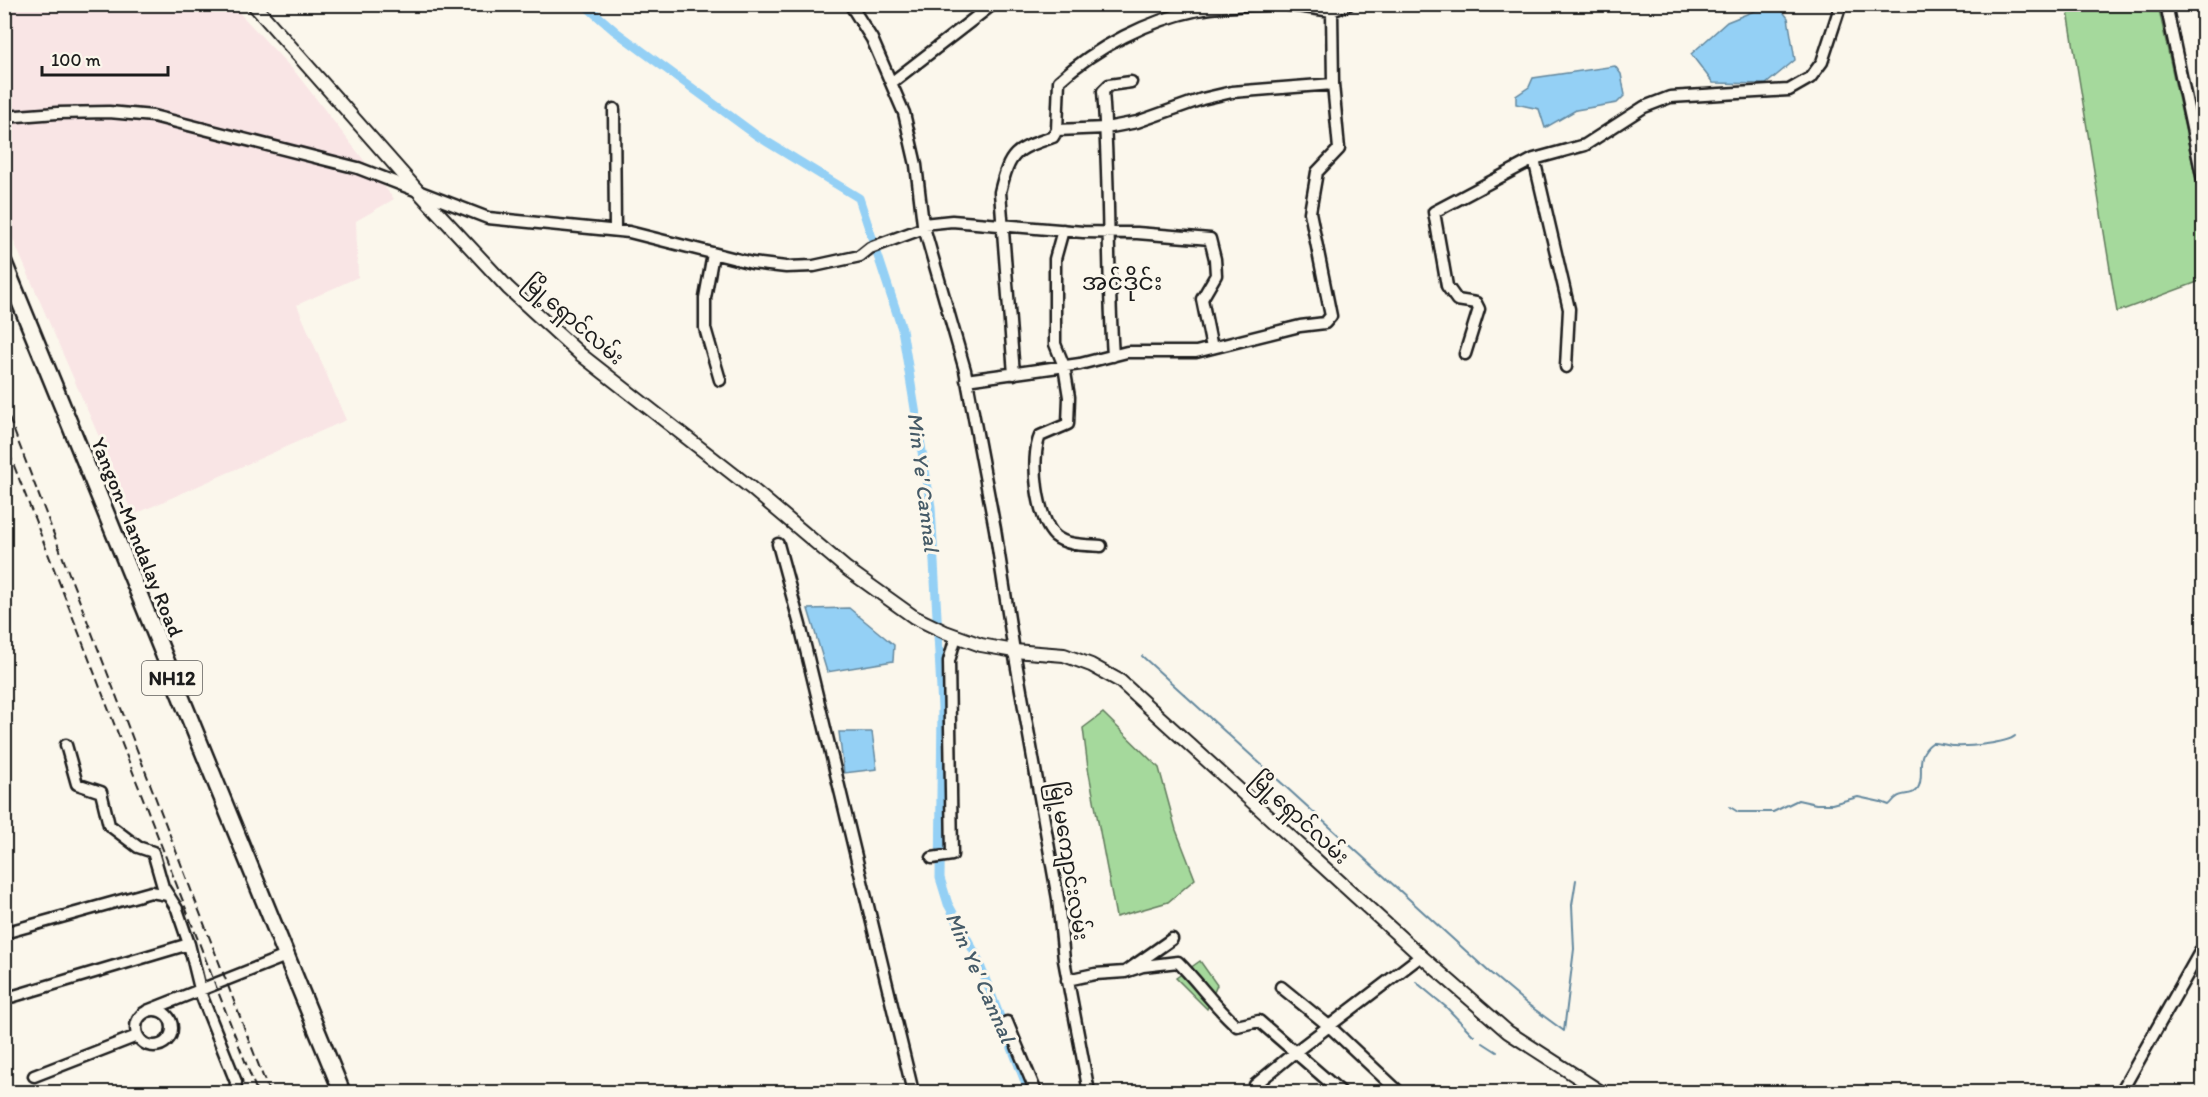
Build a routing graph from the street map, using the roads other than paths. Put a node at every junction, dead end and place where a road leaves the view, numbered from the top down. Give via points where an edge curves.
1 (253, 4) edge
2 (850, 4) edge
3 (993, 4) edge
4 (1282, 4) edge
5 (1349, 4) edge
6 (1841, 4) edge
7 (2166, 4) edge
8 (1332, 11) junction
9 (1131, 82) dead end
10 (891, 83) junction
11 (1333, 84) junction
12 (614, 109) dead end
13 (4, 117) edge
14 (1106, 128) junction
15 (1057, 130) junction
16 (1534, 159) junction
17 (2204, 185) edge
18 (417, 190) junction
19 (1002, 224) junction
20 (924, 226) junction
21 (615, 230) junction
22 (1063, 230) junction
23 (1108, 232) junction
24 (713, 254) junction
25 (4, 263) edge
26 (1212, 348) junction
27 (1465, 354) dead end
28 (1113, 356) junction
29 (1064, 366) junction
30 (1566, 367) dead end
31 (1014, 374) junction
32 (720, 380) dead end
33 (966, 380) junction
34 (778, 544) dead end
35 (1101, 546) dead end
36 (951, 634) junction
37 (1014, 651) junction
38 (66, 745) dead end
39 (932, 858) dead end
40 (168, 895) junction
41 (4, 933) edge
42 (1172, 939) dead end
43 (189, 944) junction
44 (2204, 945) edge
45 (285, 956) junction
46 (1421, 956) junction
47 (1125, 972) junction
48 (1067, 980) junction
49 (1281, 987) dead end
50 (201, 990) junction
51 (4, 999) edge
52 (147, 1011) junction
53 (1007, 1022) dead end
54 (1329, 1026) junction
55 (137, 1036) junction
56 (1295, 1052) junction
57 (34, 1076) dead end
58 (1253, 1089) edge
59 (1397, 1090) dead end
60 (235, 1092) edge
61 (342, 1092) edge
62 (913, 1092) edge
63 (1036, 1092) edge
64 (1089, 1092) edge
65 (1341, 1092) edge
66 (1601, 1092) edge
67 (2121, 1092) edge

1 - 18 main road, မြို့ရှောင်လမ်း
2 - 10 street, မြို့မကျောင်းလမ်း via 872,39
3 - 10 street
4 - 8 street
4 - 15 street via 1199,10 1168,18 1122,38 1074,67 1059,81
5 - 8 street
6 - 16 street via 1822,62 1810,78 1789,90 1670,97 1644,107 1585,145
7 - 17 street
8 - 11 street
9 - 14 street via 1108,85 1103,91
10 - 20 street, မြို့မကျောင်းလမ်း via 904,112
11 - 14 street via 1232,92
11 - 26 street via 1339,149 1317,172 1310,212 1331,316 1325,323
12 - 21 street
13 - 18 street via 109,112 153,116 358,168
14 - 15 street
14 - 23 street
15 - 19 street via 1053,137 1014,154 1000,192
16 - 27 street via 1434,212 1448,286 1457,300 1476,303 1479,309
16 - 30 street via 1569,309
18 - 21 street via 488,218
18 - 36 main road, မြို့ရှောင်လမ်း via 508,288 580,354 847,569 914,617
19 - 20 street via 952,221
19 - 22 street
19 - 31 street
20 - 24 street via 860,256 814,266 752,263
20 - 33 street, မြို့မကျောင်းလမ်း
21 - 24 street
22 - 23 street
22 - 29 street via 1055,259 1054,293 1055,344
23 - 26 street via 1210,239 1215,275 1202,299
23 - 28 street
24 - 32 street via 705,298 705,328
25 - 45 highway, Yangon-Mandalay Road / NH12
26 - 28 street
28 - 29 street
29 - 31 street
29 - 35 street via 1068,424 1040,436 1036,444 1041,510 1056,537
31 - 33 street
33 - 37 street, မြို့မကျောင်းလမ်း
34 - 62 street
36 - 37 main road, မြို့ရှောင်လမ်း
36 - 39 street via 952,855
37 - 46 main road, မြို့ရှောင်လမ်း via 1064,656 1120,681
37 - 48 street, မြို့မကျောင်းလမ်း via 1058,899
38 - 40 street via 77,784 101,792 109,825 138,847 153,852
40 - 41 street via 151,892
40 - 43 street
42 - 47 street
43 - 50 street
43 - 51 street
44 - 67 street
45 - 50 street
45 - 61 highway, Yangon-Mandalay Road / NH12
46 - 54 street
46 - 66 main road, မြို့ရှောင်လမ်း via 1508,1032
47 - 48 street
47 - 56 street via 1178,963 1237,1026 1259,1022
48 - 64 street, မြို့မကျောင်းလမ်း
49 - 54 street
50 - 52 street
50 - 60 street via 236,1082
52 - 55 street via 138,1018
52 - 55 street via 159,1010 168,1017 171,1033 164,1043 152,1046
53 - 63 street
54 - 56 street
54 - 59 street
55 - 57 street
56 - 58 street
56 - 65 street

